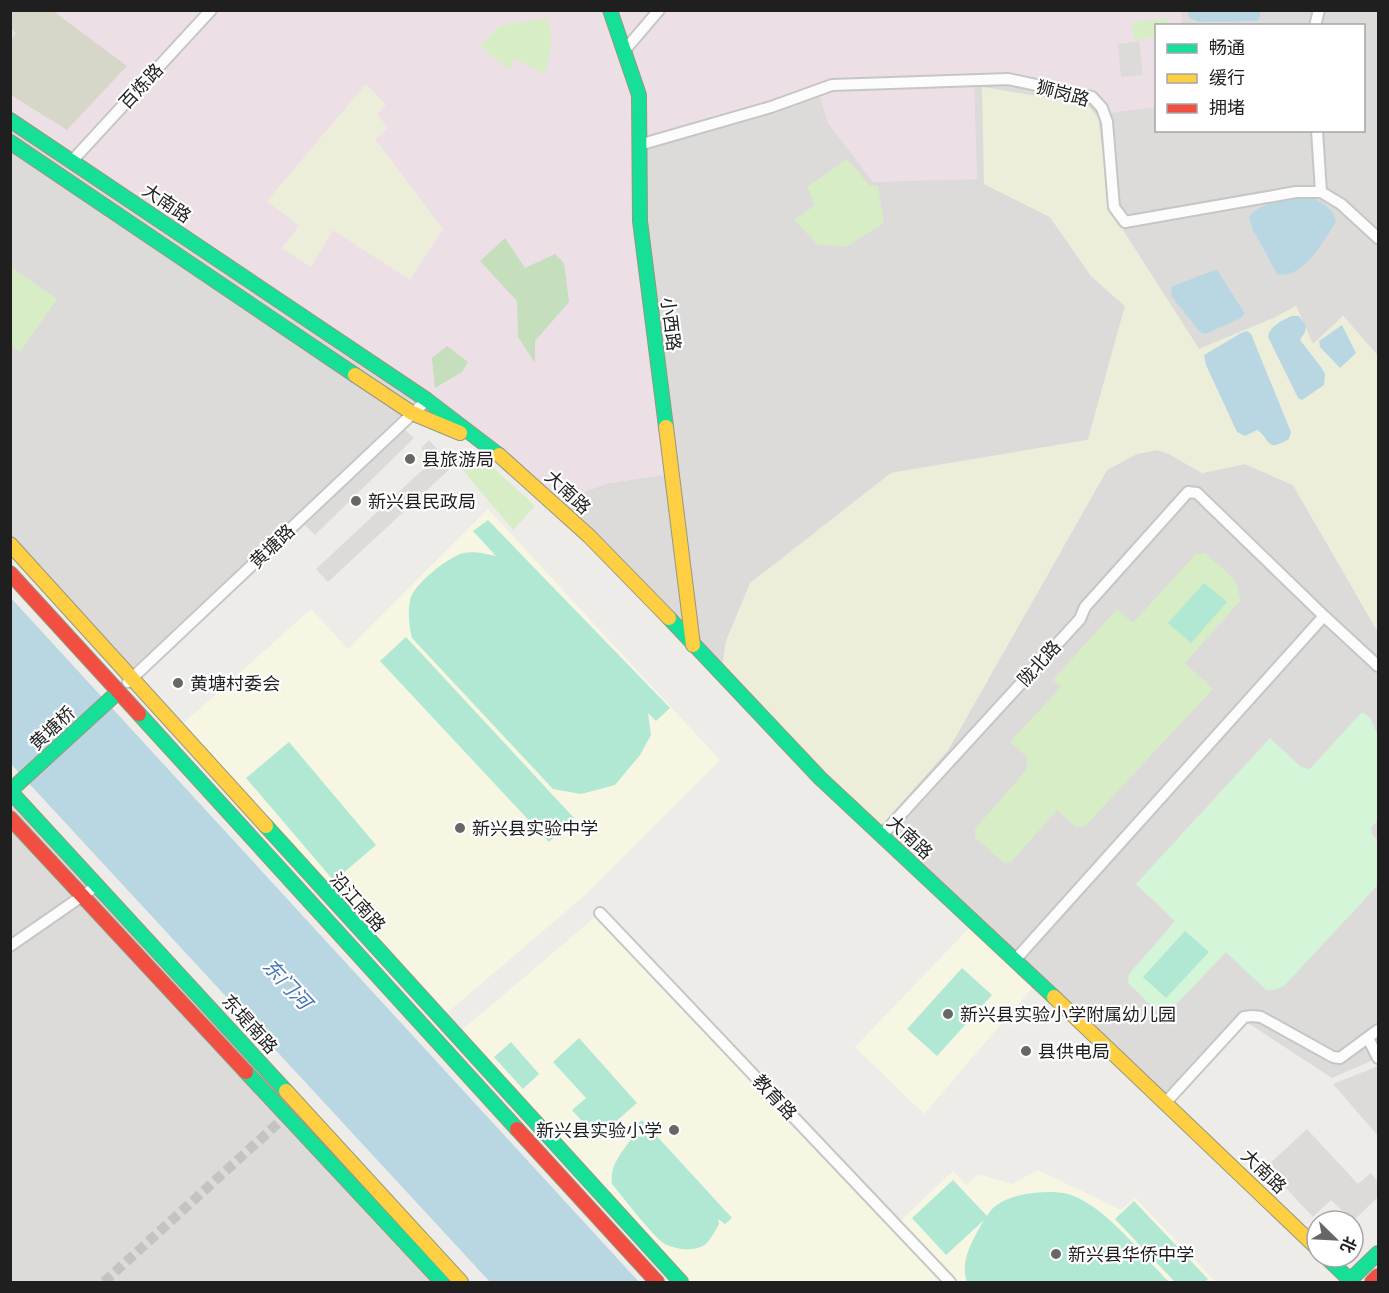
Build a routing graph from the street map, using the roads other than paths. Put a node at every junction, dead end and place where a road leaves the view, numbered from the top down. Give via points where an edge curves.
1 (211, 10) edge
2 (610, 10) edge
3 (659, 10) edge
4 (624, 51) junction
5 (10, 120) edge
6 (1317, 132) edge
7 (10, 142) edge
8 (639, 145) junction
9 (72, 161) junction
10 (1321, 192) junction
11 (1378, 238) edge
12 (427, 400) junction
13 (412, 412) junction
14 (486, 445) junction
15 (10, 544) edge
16 (10, 573) edge
17 (1324, 616) junction
18 (693, 645) junction
19 (1378, 666) edge
20 (133, 678) junction
21 (118, 692) junction
22 (10, 791) edge
23 (10, 818) edge
24 (882, 835) junction
25 (98, 885) junction
26 (82, 896) junction
27 (600, 913) dead end
28 (10, 946) edge
29 (1015, 960) junction
30 (1378, 1030) edge
31 (1368, 1038) junction
32 (1378, 1058) edge
33 (1166, 1102) junction
34 (1305, 1236) edge
35 (1378, 1253) edge
36 (1338, 1269) edge
37 (1378, 1276) edge
38 (442, 1282) edge
39 (461, 1282) edge
40 (657, 1282) edge
41 (681, 1282) edge
42 (950, 1282) edge
43 (1350, 1282) edge
44 (1372, 1282) edge

1 - 9 street, 百炼路
2 - 4 main road, 小西路
3 - 4 street
4 - 8 main road, 小西路 via 639,95
5 - 9 main road, 大南路
6 - 10 street
7 - 13 main road, 大南路
8 - 10 street, 狮岗路 via 832,85 1008,79 1092,97 1102,108 1107,122 1114,207 1125,222 1296,192
8 - 18 main road, 小西路 via 640,220
9 - 12 main road, 大南路
10 - 11 street via 1341,204
12 - 13 street, 黄塘路
12 - 14 main road, 大南路
13 - 14 main road, 大南路
13 - 20 street, 黄塘路
14 - 18 main road, 大南路 via 554,502
15 - 20 main road, 沿江南路
16 - 21 main road, 沿江南路
17 - 19 street
17 - 24 street, 陇北路 via 1193,492 1188,492 1085,607 1080,619
17 - 29 street
18 - 24 main road, 大南路 via 768,726
20 - 21 street, 黄塘路
20 - 41 main road, 沿江南路
21 - 22 main road, 黄塘桥
21 - 40 main road, 沿江南路
22 - 25 main road, 东堤南路
23 - 26 main road, 东堤南路
24 - 29 main road, 大南路
25 - 26 street
25 - 39 main road, 东堤南路
26 - 28 street
26 - 38 main road, 东堤南路
27 - 42 street, 教育路
29 - 33 main road, 大南路
30 - 31 street
31 - 32 street
31 - 33 street via 1340,1058 1332,1057 1261,1017 1244,1017
33 - 34 main road, 大南路
35 - 43 main road
36 - 43 main road
37 - 44 main road

